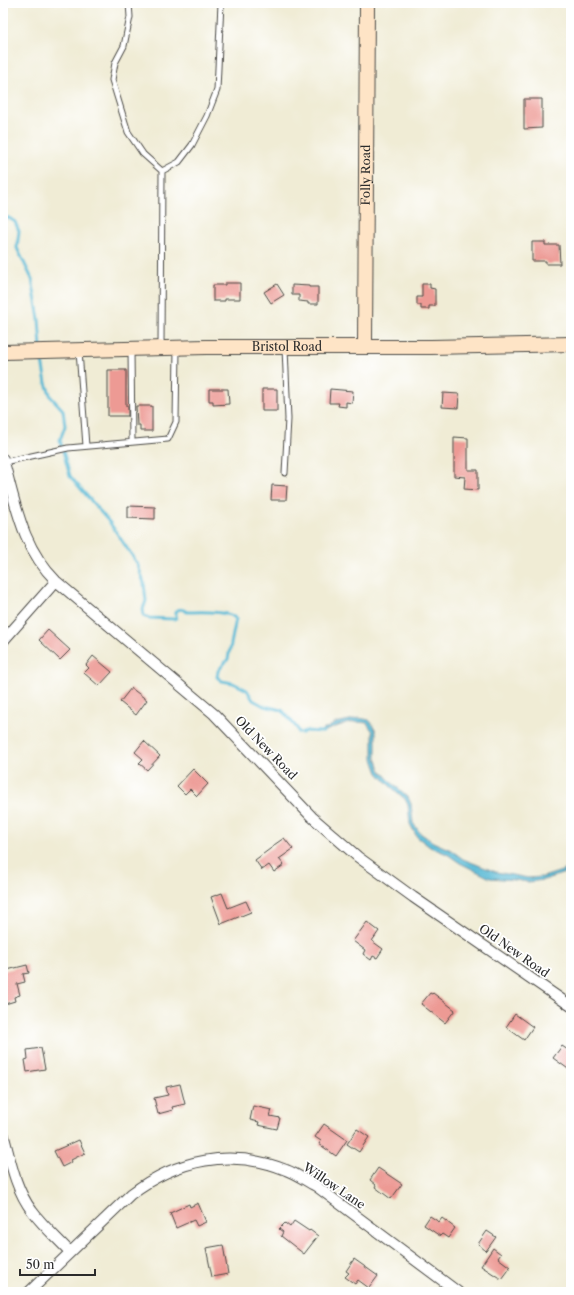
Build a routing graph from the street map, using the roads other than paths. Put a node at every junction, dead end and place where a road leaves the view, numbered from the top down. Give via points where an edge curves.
1 (129, 3) edge
2 (221, 3) edge
3 (367, 3) edge
4 (162, 171) junction
5 (571, 344) edge
6 (365, 346) junction
7 (285, 347) junction
8 (161, 348) junction
9 (177, 348) junction
10 (132, 349) junction
11 (79, 350) junction
12 (3, 352) edge
13 (132, 442) junction
14 (86, 446) junction
15 (3, 460) edge
16 (285, 473) dead end
17 (56, 581) junction
18 (3, 641) edge
19 (571, 1006) edge
20 (3, 1133) edge
21 (70, 1252) junction
22 (29, 1292) edge
23 (458, 1292) edge

1 - 4 lane via 130,17 124,46 115,63 112,80 128,132 143,154
2 - 4 lane via 216,90 192,145 179,162
3 - 6 main road, Folly Road
4 - 8 lane
5 - 6 main road, Bristol Road
6 - 7 main road, Bristol Road
7 - 9 main road, Bristol Road
7 - 16 lane via 288,419
8 - 9 main road, Bristol Road
8 - 10 main road, Bristol Road
9 - 13 lane via 176,422 168,439
10 - 11 main road, Bristol Road
10 - 13 lane
11 - 12 main road, Bristol Road
11 - 14 lane
13 - 14 lane
14 - 15 lane
15 - 17 street, Old New Road via 27,541 40,564
17 - 18 street
17 - 19 street, Old New Road via 214,714 312,816 358,858
20 - 21 street via 18,1187 24,1199 44,1226
21 - 22 street, Willow Lane
21 - 23 street, Willow Lane via 130,1194 158,1176 203,1161 241,1159 279,1167 316,1186

